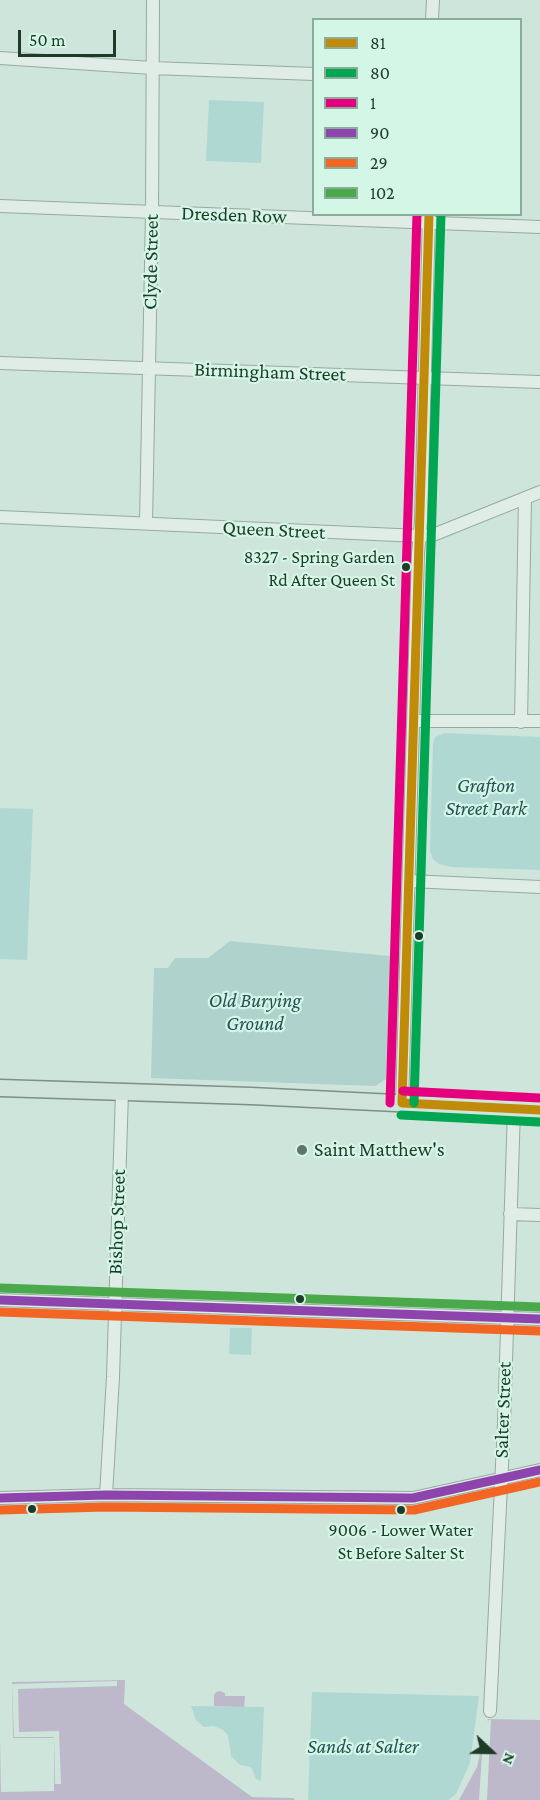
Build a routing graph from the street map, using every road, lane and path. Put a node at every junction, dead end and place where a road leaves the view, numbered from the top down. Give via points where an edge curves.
1 (153, 0) edge
2 (433, 0) edge
3 (432, 18) edge
4 (0, 58) edge
5 (152, 68) junction
6 (312, 74) edge
7 (0, 206) edge
8 (152, 212) junction
9 (428, 219) edge
10 (540, 227) edge
11 (0, 363) edge
12 (149, 368) junction
13 (425, 378) junction
14 (540, 382) edge
15 (540, 492) edge
16 (525, 498) junction
17 (0, 518) edge
18 (146, 523) junction
19 (419, 536) junction
20 (414, 721) junction
21 (540, 721) edge
22 (520, 722) junction
23 (410, 881) junction
24 (540, 887) edge
25 (0, 1088) edge
26 (122, 1092) junction
27 (402, 1103) junction
28 (514, 1109) junction
29 (540, 1110) edge
30 (510, 1214) junction
31 (540, 1215) edge
32 (0, 1300) edge
33 (114, 1305) junction
34 (506, 1318) junction
35 (540, 1319) edge
36 (540, 1470) edge
37 (500, 1478) junction
38 (106, 1495) junction
39 (0, 1498) edge
40 (490, 1711) dead end

1 - 5 street, Clyde Street
2 - 3 street
4 - 5 street
5 - 6 street
5 - 8 street, Clyde Street
7 - 8 street, Dresden Row
8 - 9 street, Dresden Row
8 - 12 street, Clyde Street
9 - 10 street, Dresden Row
9 - 13 street
11 - 12 street, Birmingham Street
12 - 13 street, Birmingham Street
12 - 18 street, Clyde Street
13 - 14 street, Birmingham Street
13 - 19 street
15 - 16 street, Queen Street
16 - 19 street, Queen Street via 433,535
16 - 22 street
17 - 18 street, Queen Street
18 - 19 street, Queen Street
19 - 20 street
20 - 22 street
20 - 23 street
21 - 22 street
23 - 24 street
23 - 27 street
25 - 26 main road
26 - 27 main road
26 - 33 street, Bishop Street
27 - 28 main road
28 - 29 main road
28 - 30 street, Salter Street
30 - 31 street
30 - 34 street, Salter Street
32 - 33 street
33 - 34 street
33 - 38 street, Bishop Street
34 - 35 street
34 - 37 street, Salter Street
36 - 37 street
37 - 38 street via 413,1498
37 - 40 street, Salter Street
38 - 39 street

